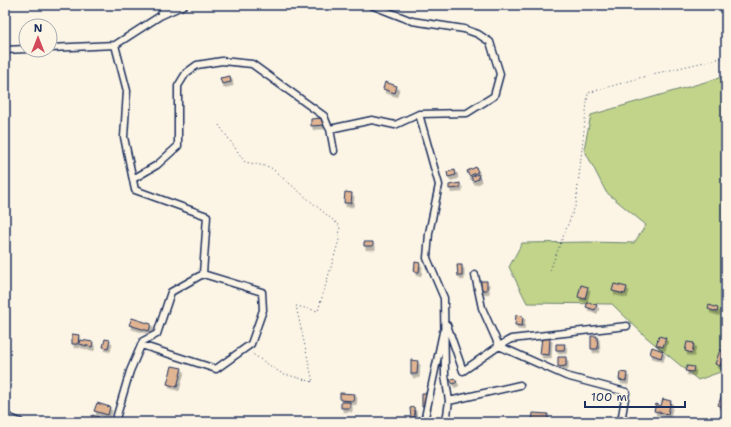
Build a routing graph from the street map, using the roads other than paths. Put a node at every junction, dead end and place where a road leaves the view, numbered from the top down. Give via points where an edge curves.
1 (166, 5) edge
2 (184, 5) edge
3 (371, 5) edge
4 (160, 16) junction
5 (115, 45) junction
6 (58, 48) edge
7 (18, 49) edge
8 (5, 50) edge
9 (419, 114) junction
10 (330, 128) junction
11 (334, 151) dead end
12 (133, 179) junction
13 (203, 274) junction
14 (475, 275) dead end
15 (445, 319) junction
16 (627, 326) dead end
17 (141, 345) junction
18 (499, 346) junction
19 (520, 385) dead end
20 (449, 401) junction
21 (5, 416) edge
22 (20, 422) edge
23 (115, 422) edge
24 (424, 422) edge
25 (446, 422) edge
26 (620, 422) edge

1 - 4 street
2 - 4 street
3 - 9 street via 412,21 464,29 490,42 500,74 494,96 467,113
4 - 5 street
5 - 6 street
5 - 12 street via 127,91 124,136
7 - 8 street
9 - 10 street via 395,125 372,120
9 - 15 street via 439,185 429,233 427,258 444,298
10 - 11 street
10 - 12 street via 324,116 252,64 222,61 197,65 186,73 178,86 178,146 157,165
12 - 13 street via 135,190 207,216
13 - 17 street via 171,292 157,334 142,341
13 - 17 street via 262,292 263,310 251,344 216,369
14 - 18 street via 482,308
15 - 18 street via 463,371
15 - 20 street via 445,375
15 - 24 street
16 - 18 street via 511,339
17 - 23 street via 130,371
18 - 26 street via 566,376 626,392
19 - 20 street
20 - 25 street
21 - 22 street

